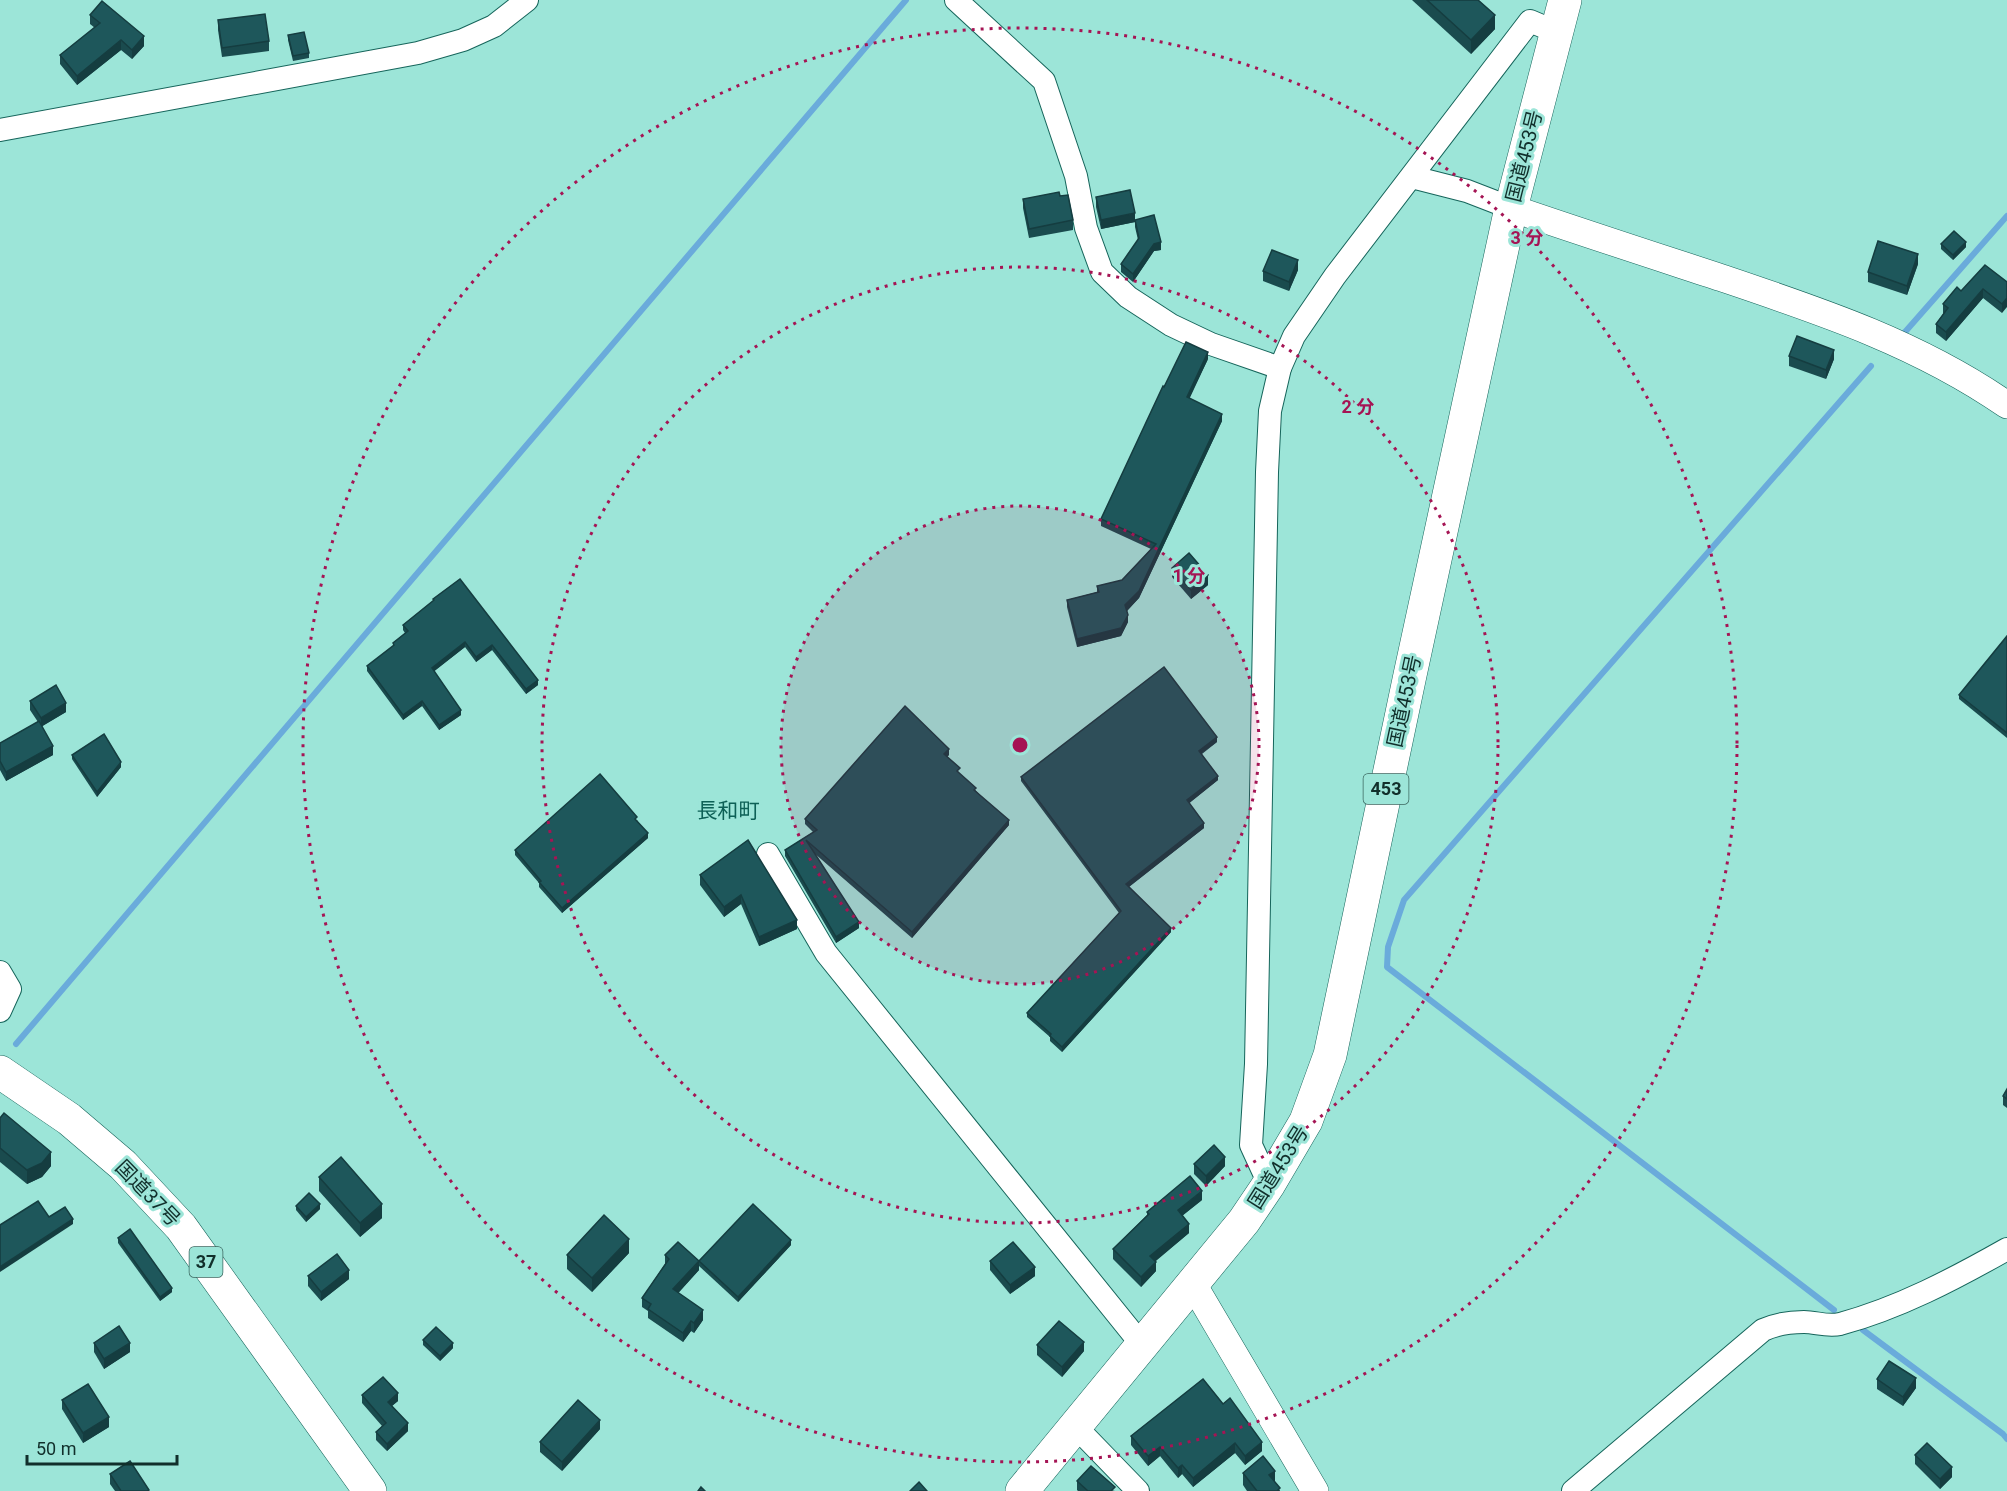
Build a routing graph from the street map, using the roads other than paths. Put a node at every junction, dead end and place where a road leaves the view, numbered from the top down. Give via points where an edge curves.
1 (527, 0) edge
2 (956, 0) edge
3 (1565, 0) edge
4 (1556, 32) junction
5 (0, 130) edge
6 (1412, 177) junction
7 (1511, 208) junction
8 (1280, 368) junction
9 (2007, 405) edge
10 (768, 854) dead end
11 (0, 972) edge
12 (0, 1011) edge
13 (0, 1072) edge
14 (1269, 1184) junction
15 (2007, 1249) edge
16 (1193, 1284) junction
17 (1142, 1346) junction
18 (1076, 1427) junction
19 (370, 1491) edge
20 (1022, 1491) edge
21 (1138, 1491) edge
22 (1316, 1491) edge
23 (1573, 1491) edge

1 - 5 street via 494,26 464,40 418,53
2 - 8 street via 1044,81 1076,176 1086,228 1102,272 1128,297 1171,325
3 - 4 highway, 国道453号 / 453
4 - 6 street via 1530,21
4 - 7 highway, 国道453号 / 453
6 - 7 street via 1467,191
6 - 8 street via 1335,276 1294,336
7 - 9 street via 1873,331 1955,371
7 - 14 highway, 国道453号 / 453 via 1330,1055 1306,1122
8 - 14 street via 1270,411 1267,472 1257,1041 1251,1145
10 - 17 street via 825,953
11 - 12 street via 10,989
13 - 19 highway, 国道37号 / 37 via 69,1119 123,1165 181,1227
14 - 16 highway, 国道453号 / 453
15 - 23 street via 1892,1308 1837,1325 1804,1322 1763,1330
16 - 17 highway, 国道453号 / 453
16 - 22 street
17 - 18 highway, 国道453号 / 453
18 - 20 highway, 国道453号 / 453
18 - 21 street

